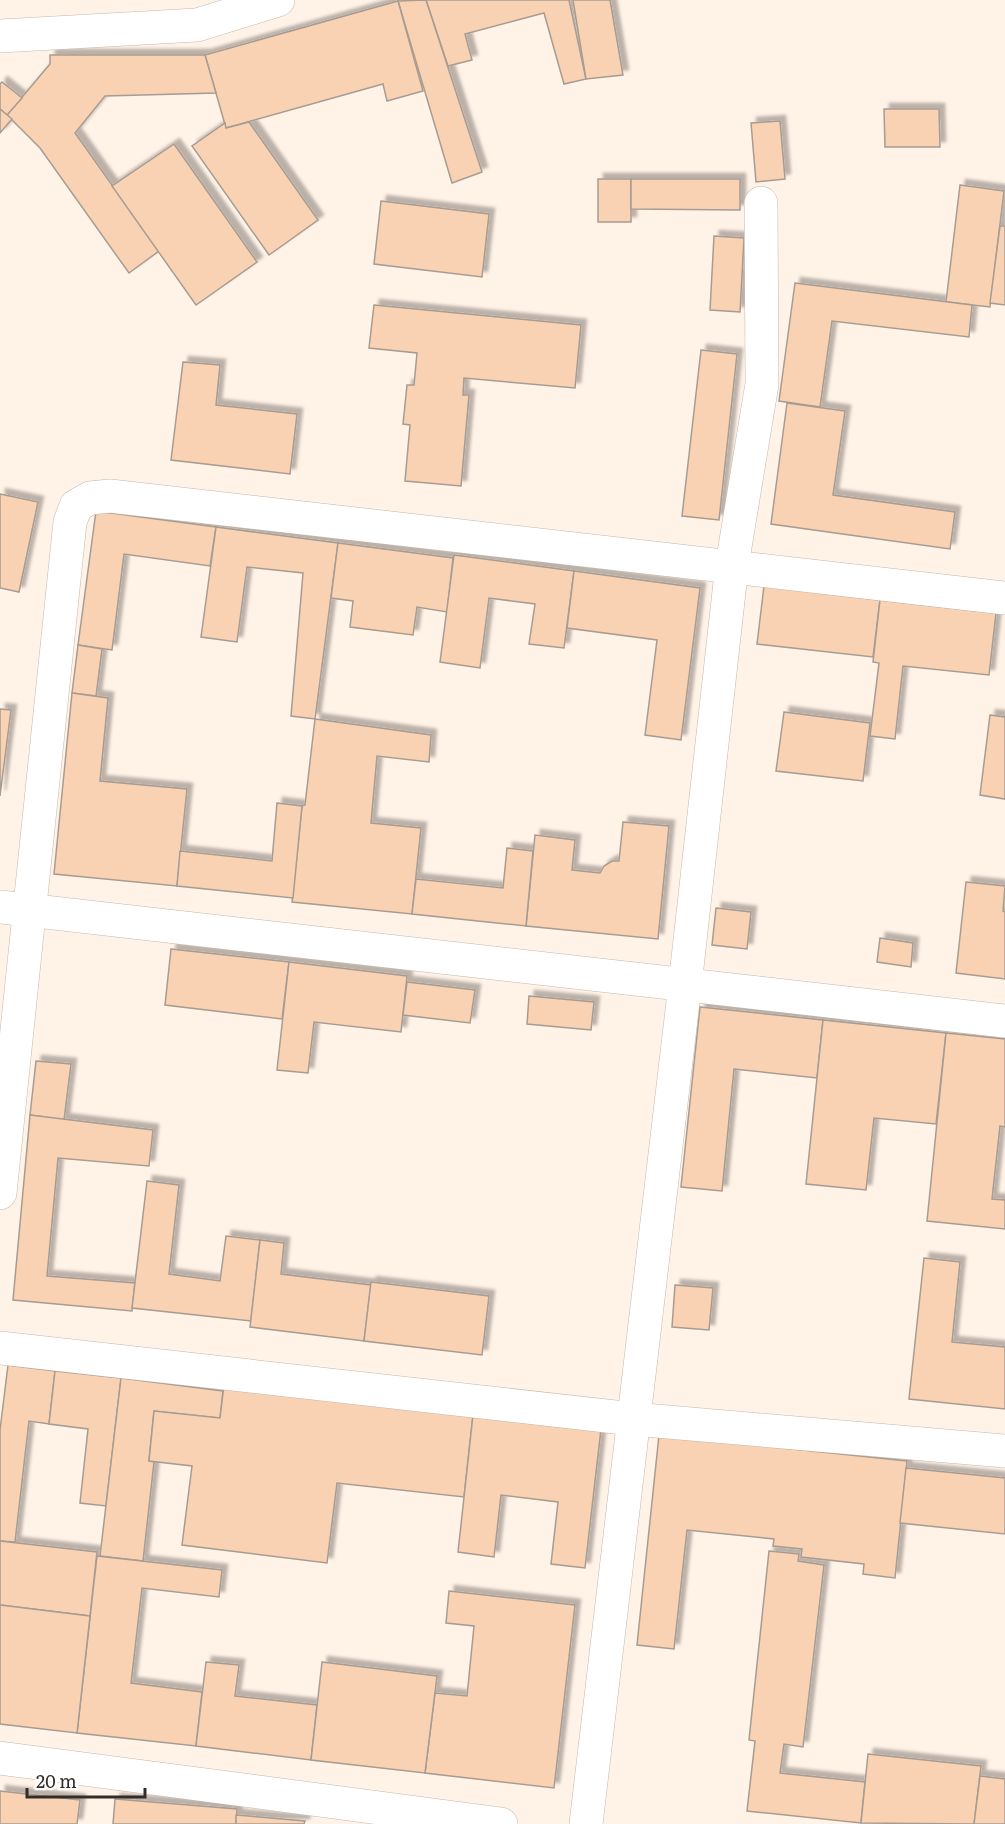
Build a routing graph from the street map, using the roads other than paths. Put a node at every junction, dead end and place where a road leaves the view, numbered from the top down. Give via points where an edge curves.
1 (278, 0) edge
2 (0, 36) edge
3 (761, 203) dead end
4 (732, 565) junction
5 (1005, 598) edge
6 (15, 909) edge
7 (686, 985) junction
8 (1005, 1021) edge
9 (0, 1193) edge
10 (0, 1348) edge
11 (633, 1419) junction
12 (1005, 1451) edge
13 (0, 1758) edge
14 (501, 1824) edge
15 (586, 1824) edge

1 - 2 street via 197,25
3 - 4 street via 762,384
4 - 5 street
4 - 6 street via 121,498 90,498 76,506 70,522
4 - 7 street
6 - 7 street
6 - 9 street
7 - 8 street
7 - 11 street
10 - 11 street
11 - 12 street
11 - 15 street
13 - 14 street

